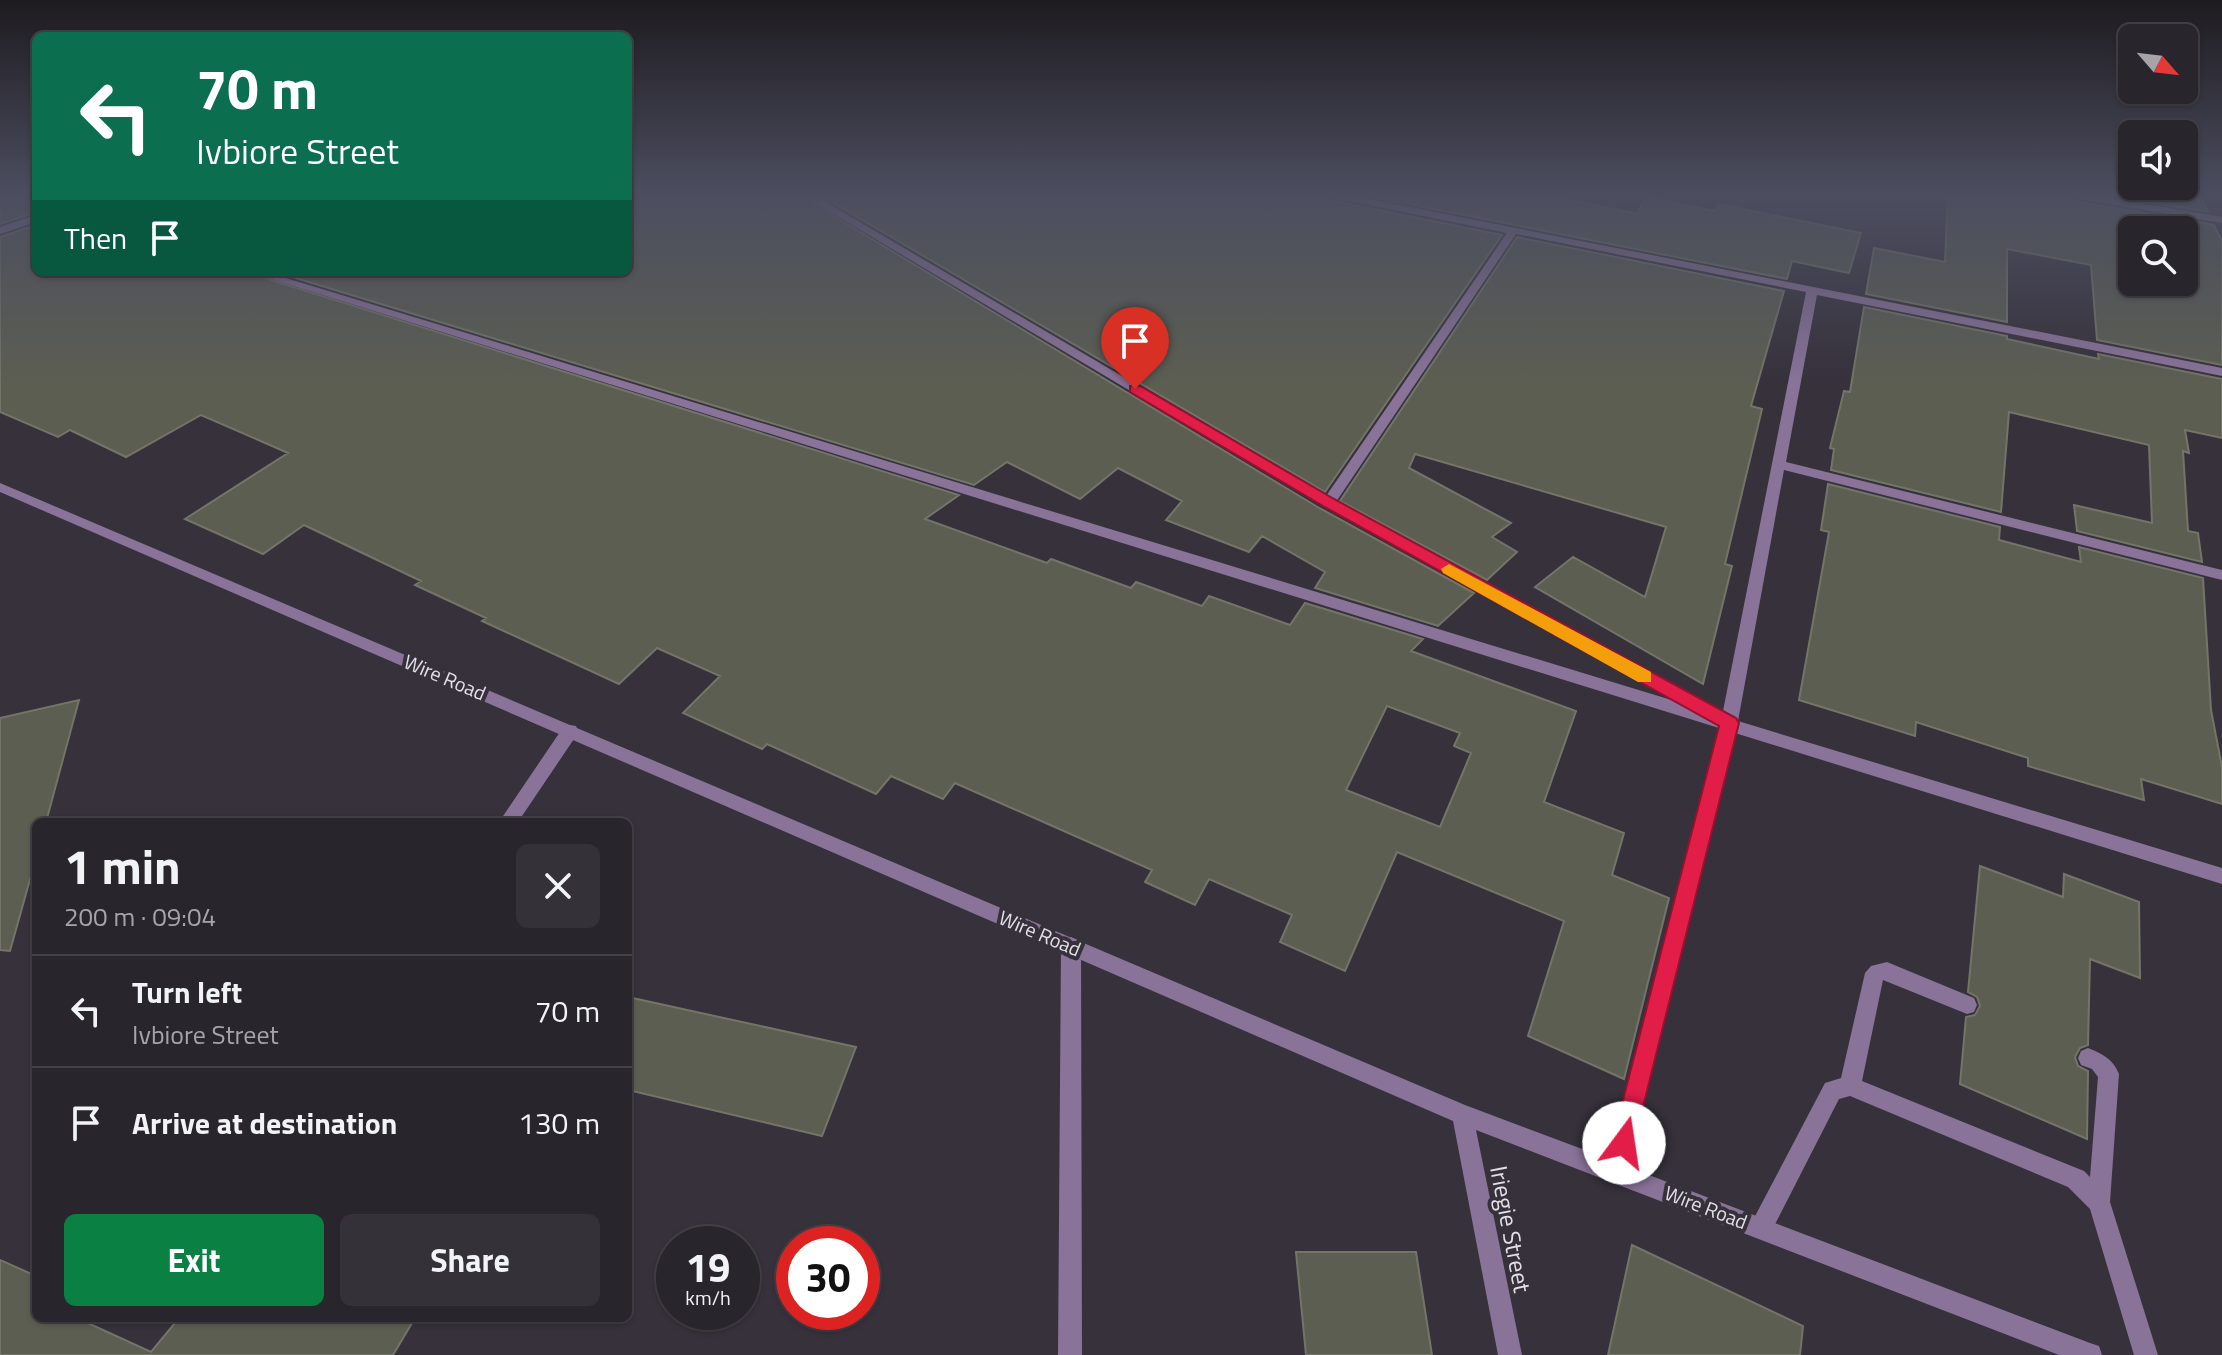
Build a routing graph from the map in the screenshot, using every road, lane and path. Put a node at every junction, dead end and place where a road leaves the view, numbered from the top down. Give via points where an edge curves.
1 (912, 257) edge
2 (1495, 257) edge
3 (1652, 257) edge
4 (277, 276) edge
5 (1812, 289) junction
6 (2222, 372) edge
7 (1778, 464) junction
8 (0, 487) edge
9 (1328, 503) junction
10 (2222, 575) edge
11 (1729, 723) junction
12 (570, 731) junction
13 (511, 818) edge
14 (2222, 876) edge
15 (1071, 946) junction
16 (1967, 1005) dead end
17 (2088, 1058) dead end
18 (1850, 1086) junction
19 (1462, 1114) junction
20 (1616, 1173) junction
21 (2099, 1202) junction
22 (1761, 1228) junction
23 (1070, 1355) edge
24 (1510, 1355) edge
25 (2090, 1355) edge
26 (2146, 1355) edge

1 - 9 street
2 - 9 street
3 - 5 street
4 - 11 street
5 - 6 street
5 - 7 street
7 - 10 street
7 - 11 street
8 - 12 street, Wire Road
9 - 11 street
11 - 14 street
11 - 20 street
12 - 13 street
12 - 15 street, Wire Road
15 - 19 street, Wire Road
15 - 23 street
16 - 18 street via 1887,971 1878,972 1872,979
17 - 21 street via 2109,1074
18 - 21 street via 2076,1179
18 - 22 street via 1832,1090
19 - 20 street, Wire Road
19 - 24 street, Iriegie Street
20 - 22 street, Wire Road
21 - 26 street
22 - 25 street, Wire Road

